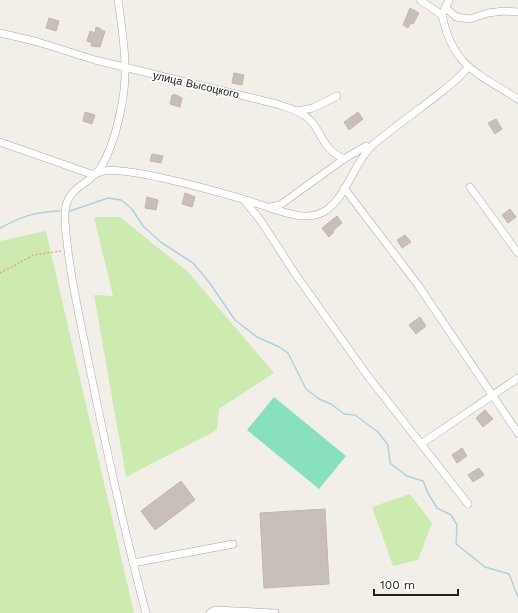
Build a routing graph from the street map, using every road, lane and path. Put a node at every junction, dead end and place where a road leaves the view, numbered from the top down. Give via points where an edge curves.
1 (118, 0) edge
2 (420, 0) edge
3 (448, 2) edge
4 (518, 12) edge
5 (442, 15) junction
6 (0, 33) edge
7 (468, 67) junction
8 (126, 68) junction
9 (337, 96) dead end
10 (518, 99) edge
11 (297, 111) junction
12 (0, 142) edge
13 (367, 150) junction
14 (344, 159) junction
15 (96, 174) junction
16 (470, 187) dead end
17 (344, 188) junction
18 (243, 199) junction
19 (267, 207) junction
20 (68, 250) junction
21 (518, 253) edge
22 (0, 273) edge
23 (518, 378) edge
24 (493, 395) junction
25 (518, 433) edge
26 (421, 444) junction
27 (468, 504) dead end
28 (233, 544) dead end
29 (133, 563) junction
30 (146, 613) edge
31 (210, 613) edge
32 (275, 613) edge

1 - 8 street
2 - 5 street
3 - 4 street via 456,18 470,19 493,12
3 - 5 street
5 - 7 street via 446,32 455,51
6 - 8 street, улица Высоцкого
7 - 10 street
7 - 13 street
8 - 11 street, улица Высоцкого via 278,104
8 - 15 street via 124,94 114,137
9 - 11 street via 313,108
11 - 14 street, улица Высоцкого via 310,119 326,146
12 - 15 street
13 - 14 street via 366,146
13 - 17 street
14 - 19 street via 280,205
15 - 18 street via 104,170 120,170 144,174
15 - 20 street via 72,193 68,200 65,228
16 - 21 street
17 - 19 street via 333,204 320,214 304,217
17 - 24 street via 418,285
18 - 19 street
18 - 26 street via 261,221 367,375
20 - 22 path via 34,255
20 - 29 street via 69,267 90,369
23 - 24 street
24 - 25 street
24 - 26 street
26 - 27 street
28 - 29 street
29 - 30 street
31 - 32 street via 215,610

